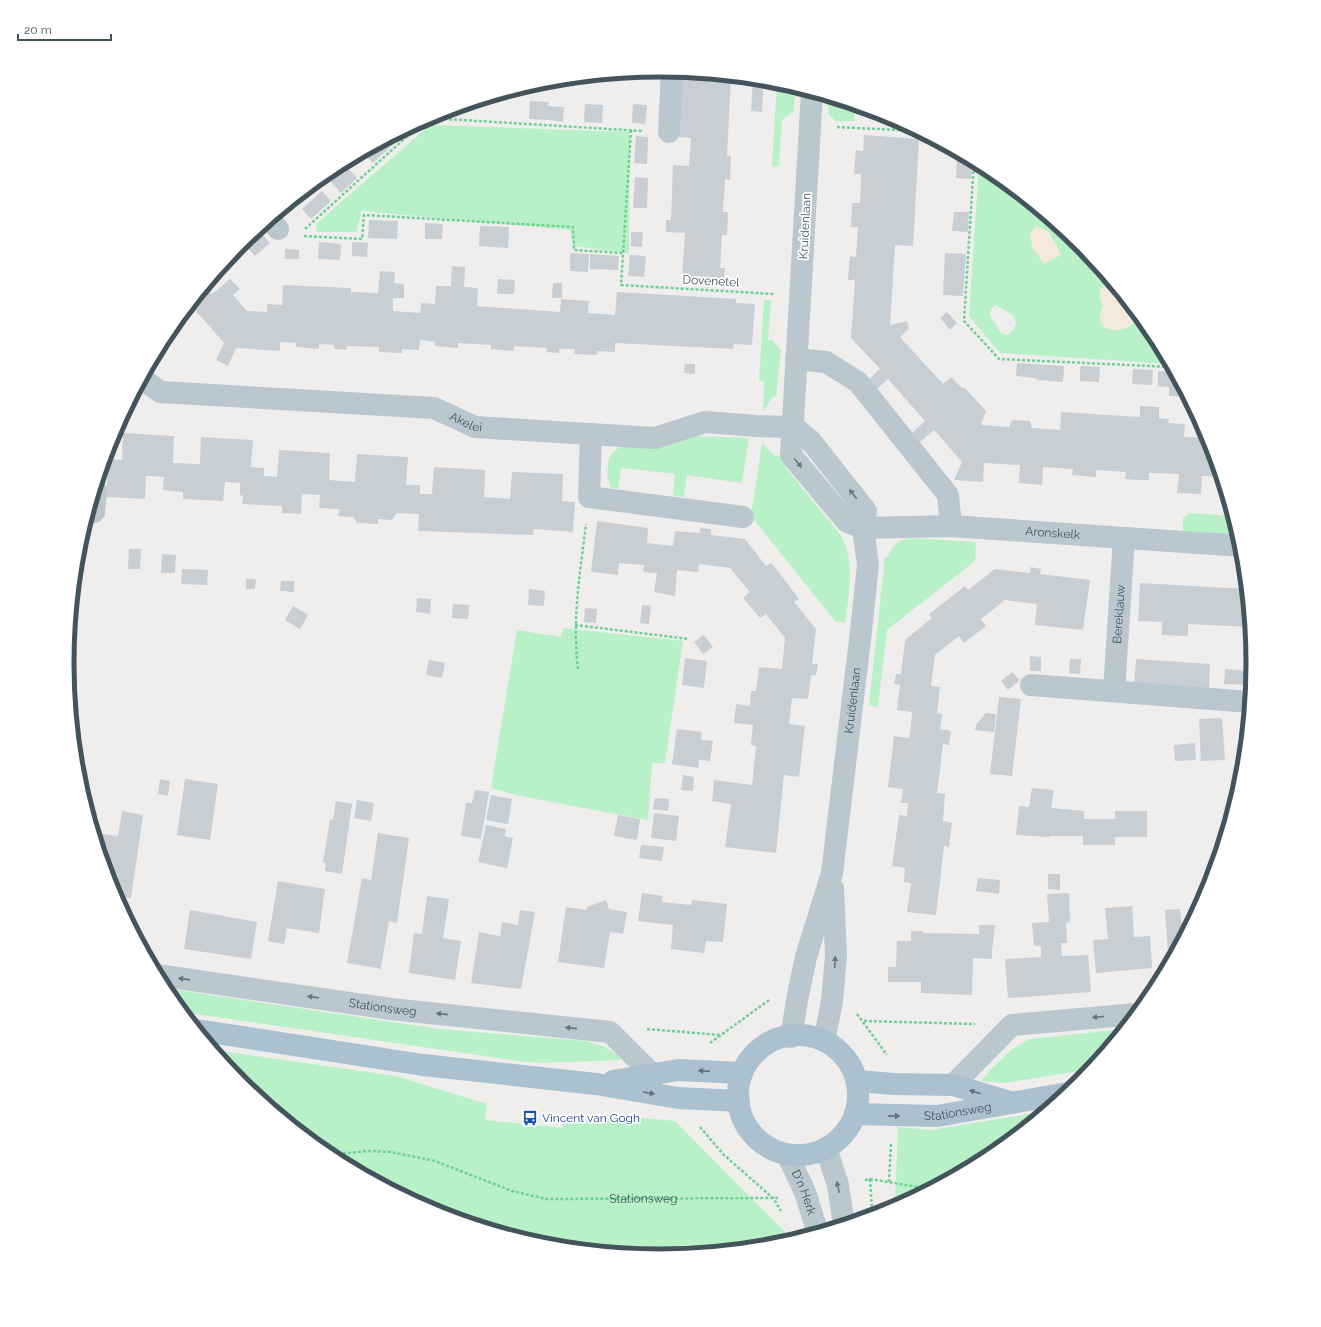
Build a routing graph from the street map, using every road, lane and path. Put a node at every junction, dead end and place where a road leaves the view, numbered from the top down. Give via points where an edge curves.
1 (672, 77) edge
2 (812, 97) edge
3 (444, 119) edge
4 (810, 126) junction
5 (631, 130) junction
6 (905, 130) edge
7 (669, 132) joint
8 (411, 133) edge
9 (974, 168) edge
10 (623, 253) junction
11 (800, 296) junction
12 (796, 359) junction
13 (1166, 367) edge
14 (146, 382) edge
15 (794, 427) junction
16 (591, 434) junction
17 (589, 497) junction
18 (743, 517) dead end
19 (951, 526) junction
20 (863, 528) junction
21 (1124, 538) junction
22 (1235, 546) edge
23 (575, 625) junction
24 (689, 639) dead end
25 (578, 669) dead end
26 (1031, 685) dead end
27 (1114, 691) junction
28 (1246, 702) edge
29 (832, 873) junction
30 (165, 976) edge
31 (1130, 1015) edge
32 (863, 1020) dead end
33 (1012, 1025) junction
34 (204, 1031) edge
35 (610, 1032) junction
36 (720, 1036) dead end
37 (792, 1037) junction
38 (824, 1041) junction
39 (742, 1073) junction
40 (653, 1075) junction
41 (857, 1081) junction
42 (596, 1084) junction
43 (953, 1085) junction
44 (1057, 1095) edge
45 (739, 1101) junction
46 (1012, 1103) junction
47 (855, 1114) junction
48 (826, 1148) junction
49 (340, 1154) edge
50 (787, 1154) junction
51 (870, 1179) dead end
52 (889, 1182) dead end
53 (924, 1188) edge
54 (774, 1199) dead end
55 (872, 1210) edge
56 (843, 1221) edge
57 (817, 1229) edge

1 - 7 street
2 - 4 street, Kruidenlaan
3 - 5 path
4 - 6 path
4 - 11 street, Kruidenlaan
5 - 7 path
5 - 10 path
8 - 10 path via 299,236 362,239 364,215 573,227 574,250
9 - 13 path via 964,321 999,359
10 - 11 path, Dovenetel via 621,285
11 - 12 street, Kruidenlaan
12 - 15 street, Kruidenlaan
12 - 19 street via 826,362 858,382 948,495
14 - 16 street, Akelei via 160,392 434,408 475,427
15 - 16 street, Akelei via 705,422 655,438
15 - 20 street, Kruidenlaan via 791,455 847,522
16 - 17 street
17 - 18 street
17 - 23 path
19 - 20 street, Aronskelk
19 - 21 street, Aronskelk
20 - 29 street, Kruidenlaan via 868,565
21 - 22 street, Aronskelk
21 - 27 street, Bereklauw
23 - 24 path
23 - 25 path
26 - 27 street
27 - 28 street
29 - 37 street, Kruidenlaan via 806,957
38 -> 29 street, Kruidenlaan via 832,1001 836,956
35 -> 30 street, Stationsweg via 391,1009
31 -> 33 street
32 - 33 path
33 - 43 street
34 - 42 main road via 423,1066
35 - 36 path via 646,1029
35 - 40 street
37 - 38 main road
37 - 39 main road via 765,1045
38 - 41 main road via 843,1056
39 -> 40 main road via 678,1070
39 - 45 main road
40 - 42 main road
41 - 43 main road, Stationsweg
41 - 47 main road via 858,1102
42 -> 45 main road via 678,1098
46 -> 43 main road, Stationsweg
44 - 46 main road, Stationsweg
45 - 50 main road via 742,1116 749,1130 772,1149
47 -> 46 main road, Stationsweg via 937,1116
47 - 48 main road via 849,1128
48 - 50 main road via 800,1155
56 -> 48 street via 838,1186
49 - 54 path, Stationsweg via 391,1152 435,1161 512,1191 547,1199
50 - 57 street, D'n Herk via 805,1192
51 - 55 path
52 - 53 path

